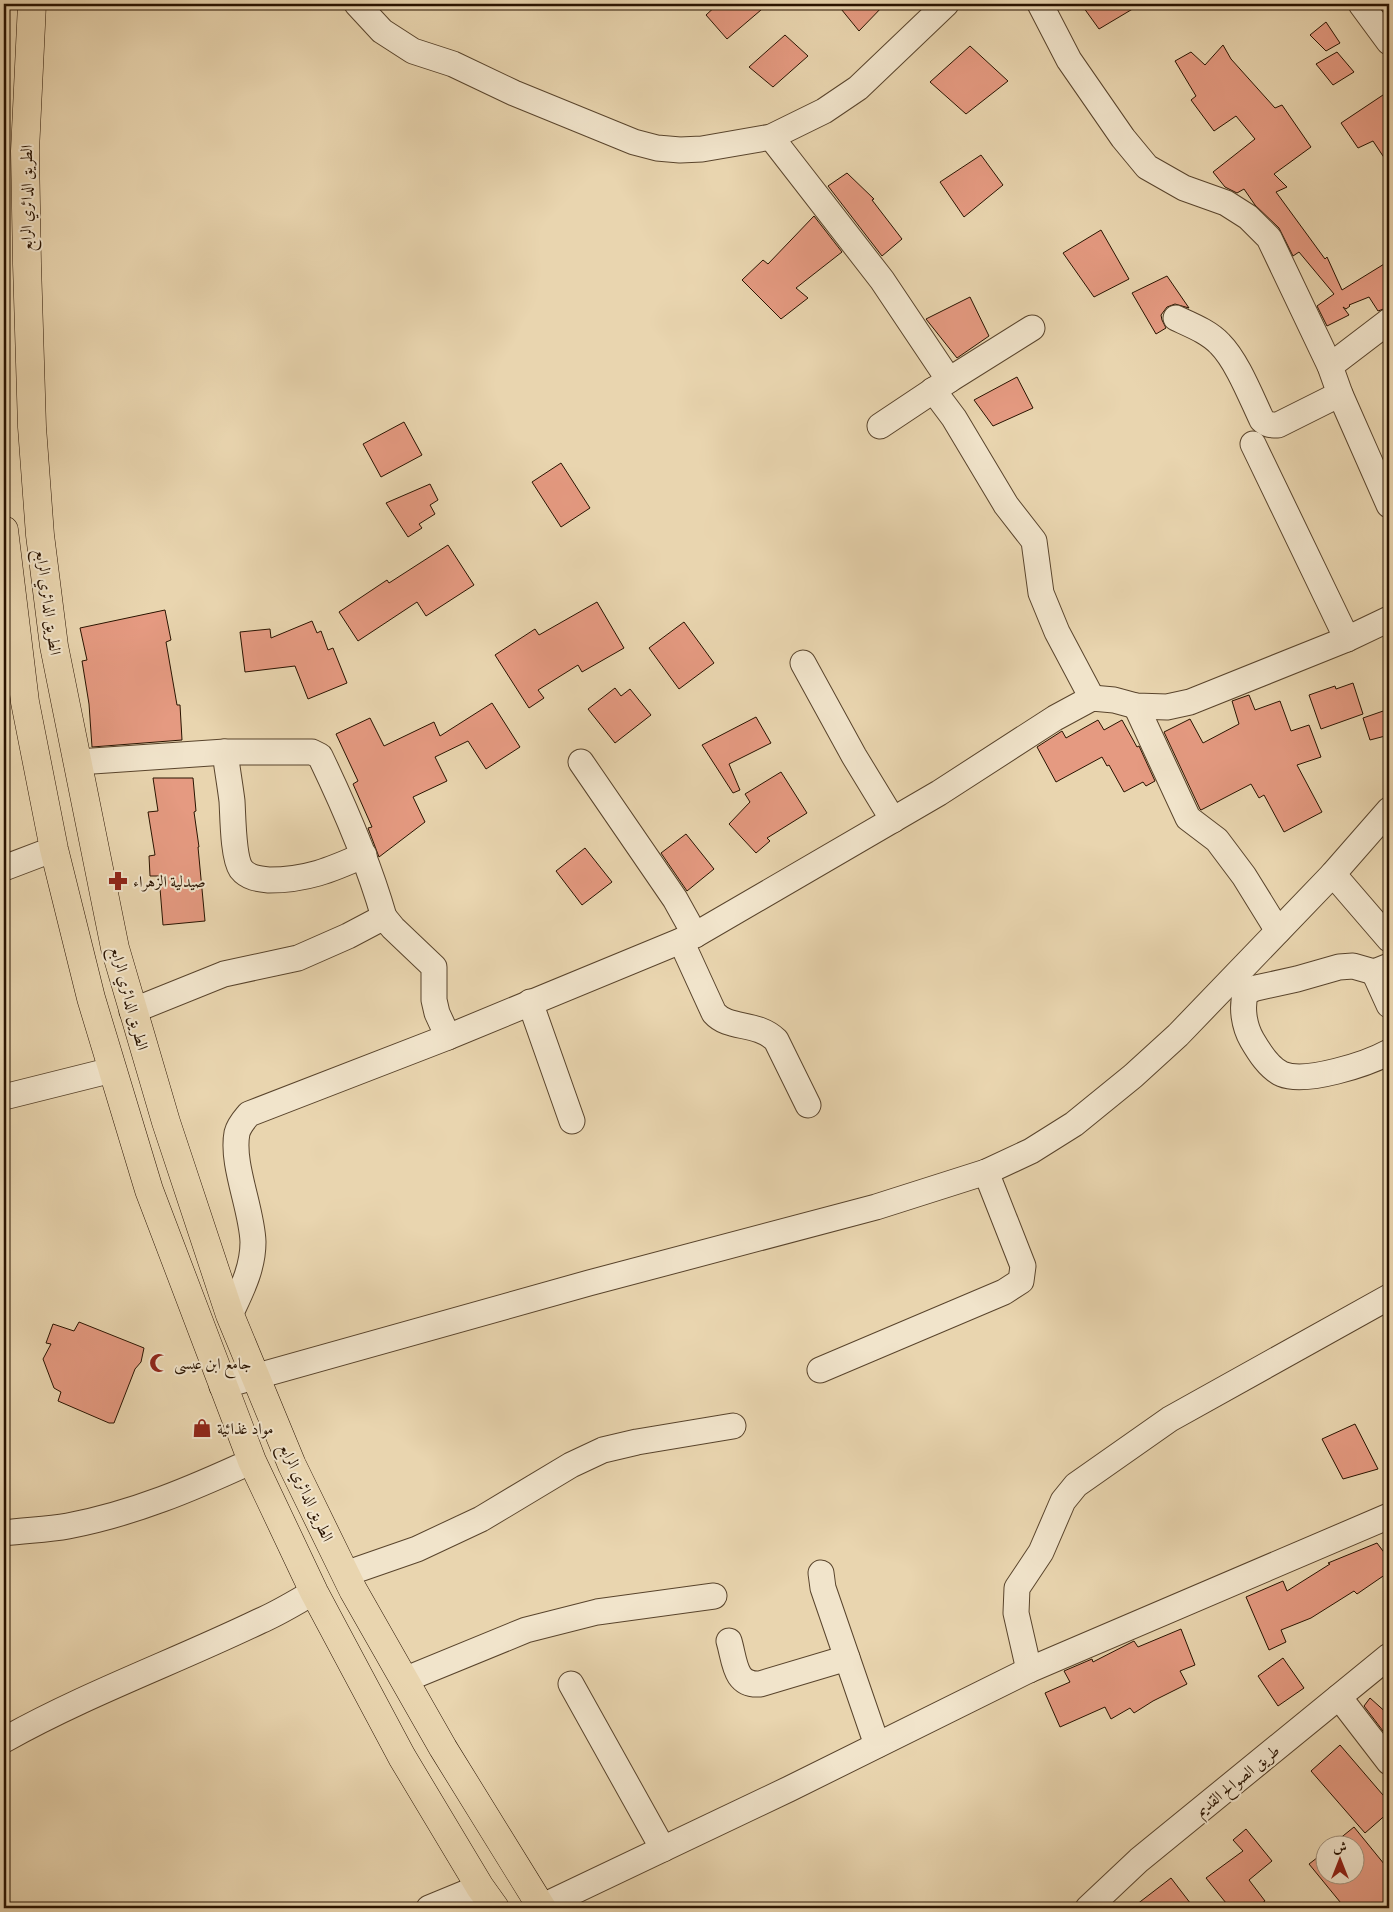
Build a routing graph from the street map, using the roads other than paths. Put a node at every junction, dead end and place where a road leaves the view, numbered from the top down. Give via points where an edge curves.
1 (32, 4) edge
2 (357, 4) edge
3 (946, 4) edge
4 (1040, 4) edge
5 (1361, 4) edge
6 (1389, 42) edge
7 (771, 137) junction
8 (14, 150) edge
9 (1176, 318) dead end
10 (1389, 321) edge
11 (1032, 328) dead end
12 (1330, 366) junction
13 (941, 385) junction
14 (1340, 394) junction
15 (880, 426) dead end
16 (1252, 444) dead end
17 (1389, 505) edge
18 (4, 530) edge
19 (1389, 619) edge
20 (1347, 639) junction
21 (803, 663) dead end
22 (1092, 698) junction
23 (1136, 706) junction
24 (225, 752) junction
25 (78, 762) junction
26 (581, 762) dead end
27 (1389, 810) edge
28 (893, 820) junction
29 (54, 850) junction
30 (364, 855) junction
31 (4, 868) edge
32 (1333, 874) junction
33 (384, 917) junction
34 (1278, 930) junction
35 (688, 938) junction
36 (1389, 939) edge
37 (1382, 969) edge
38 (1239, 986) junction
39 (530, 1002) junction
40 (1389, 1005) edge
41 (132, 1011) junction
42 (448, 1037) junction
43 (1389, 1052) edge
44 (112, 1070) junction
45 (4, 1097) edge
46 (808, 1105) dead end
47 (572, 1121) dead end
48 (986, 1172) junction
49 (1387, 1302) edge
50 (230, 1315) junction
51 (820, 1370) dead end
52 (257, 1377) junction
53 (222, 1386) junction
54 (733, 1426) dead end
55 (252, 1462) junction
56 (1389, 1516) edge
57 (4, 1533) edge
58 (821, 1573) dead end
59 (345, 1574) junction
60 (314, 1592) junction
61 (714, 1596) dead end
62 (729, 1641) dead end
63 (1389, 1656) edge
64 (847, 1658) junction
65 (1029, 1670) junction
66 (404, 1680) junction
67 (571, 1684) dead end
68 (1339, 1697) junction
69 (4, 1740) edge
70 (876, 1746) junction
71 (1389, 1762) edge
72 (663, 1849) junction
73 (487, 1898) edge
74 (429, 1908) edge
75 (542, 1908) edge
76 (1088, 1908) edge

1 - 8 main road, الطريق الدائري الرابع
2 - 7 street via 382,31 413,51 453,64 486,81 634,142 680,150
3 - 7 street via 858,88 824,111
4 - 12 street via 1069,60 1147,167 1184,188 1226,203 1248,217 1268,238
5 - 6 street
7 - 13 street via 882,280
8 - 25 main road, الطريق الدائري الرابع via 40,536 54,646
9 - 14 street via 1219,343 1229,355 1265,423 1278,425
10 - 12 street
11 - 13 street
12 - 14 street
13 - 15 street
13 - 22 street via 954,418 1006,506 1034,542 1041,593 1057,632
14 - 17 street
16 - 20 street
18 - 29 main road via 25,702
19 - 20 street
20 - 23 street via 1190,702 1167,707
21 - 28 street
22 - 23 street
22 - 28 street
23 - 34 street via 1188,818 1217,840
24 - 25 street
24 - 30 street via 312,752 320,756
24 - 30 street via 236,850 240,869 248,875 259,879 300,878 330,870
25 - 41 main road, الطريق الدائري الرابع via 115,948
26 - 35 street via 676,899
27 - 32 street
28 - 35 street
29 - 31 street
29 - 44 main road
30 - 33 street
32 - 34 street
32 - 36 street
33 - 41 street via 298,958 224,974
33 - 42 street via 434,967 434,1000
34 - 38 street
35 - 39 street
35 - 46 street via 714,1013 722,1020 769,1033 776,1040
37 - 38 street via 1340,967 1256,988
37 - 40 street
38 - 43 street via 1248,1033 1260,1054 1281,1073 1309,1077 1360,1064
38 - 48 street via 1074,1124 1031,1151
39 - 42 street
39 - 47 street
41 - 50 main road, الطريق الدائري الرابع
42 - 50 street via 263,1108 249,1114 243,1121 238,1131 237,1155 253,1242 251,1265
44 - 45 street
44 - 53 main road via 149,1190
48 - 51 street via 1021,1258 1021,1281 1004,1292
48 - 52 street via 876,1207 589,1283
49 - 65 street via 1170,1419 1076,1485 1063,1501 1040,1552 1017,1588 1016,1613
50 - 52 main road, الطريق الدائري الرابع
52 - 53 street
52 - 59 main road, الطريق الدائري الرابع via 292,1465
53 - 55 main road
54 - 59 street via 603,1450 571,1465 481,1519 418,1549
55 - 57 street via 141,1507 68,1526
55 - 60 main road
56 - 65 street
58 - 64 street
59 - 66 main road, الطريق الدائري الرابع
60 - 69 street via 262,1620 114,1685
60 - 73 main road via 402,1757
61 - 66 street via 598,1612 526,1630
62 - 64 street via 739,1677 752,1684
63 - 68 street, طريق الصوالح القديم
64 - 70 street
65 - 70 street
66 - 75 main road, الطريق الدائري الرابع
67 - 72 street
68 - 71 street
68 - 76 street, طريق الصوالح القديم via 1139,1860
70 - 72 street
72 - 75 street
73 - 74 street

